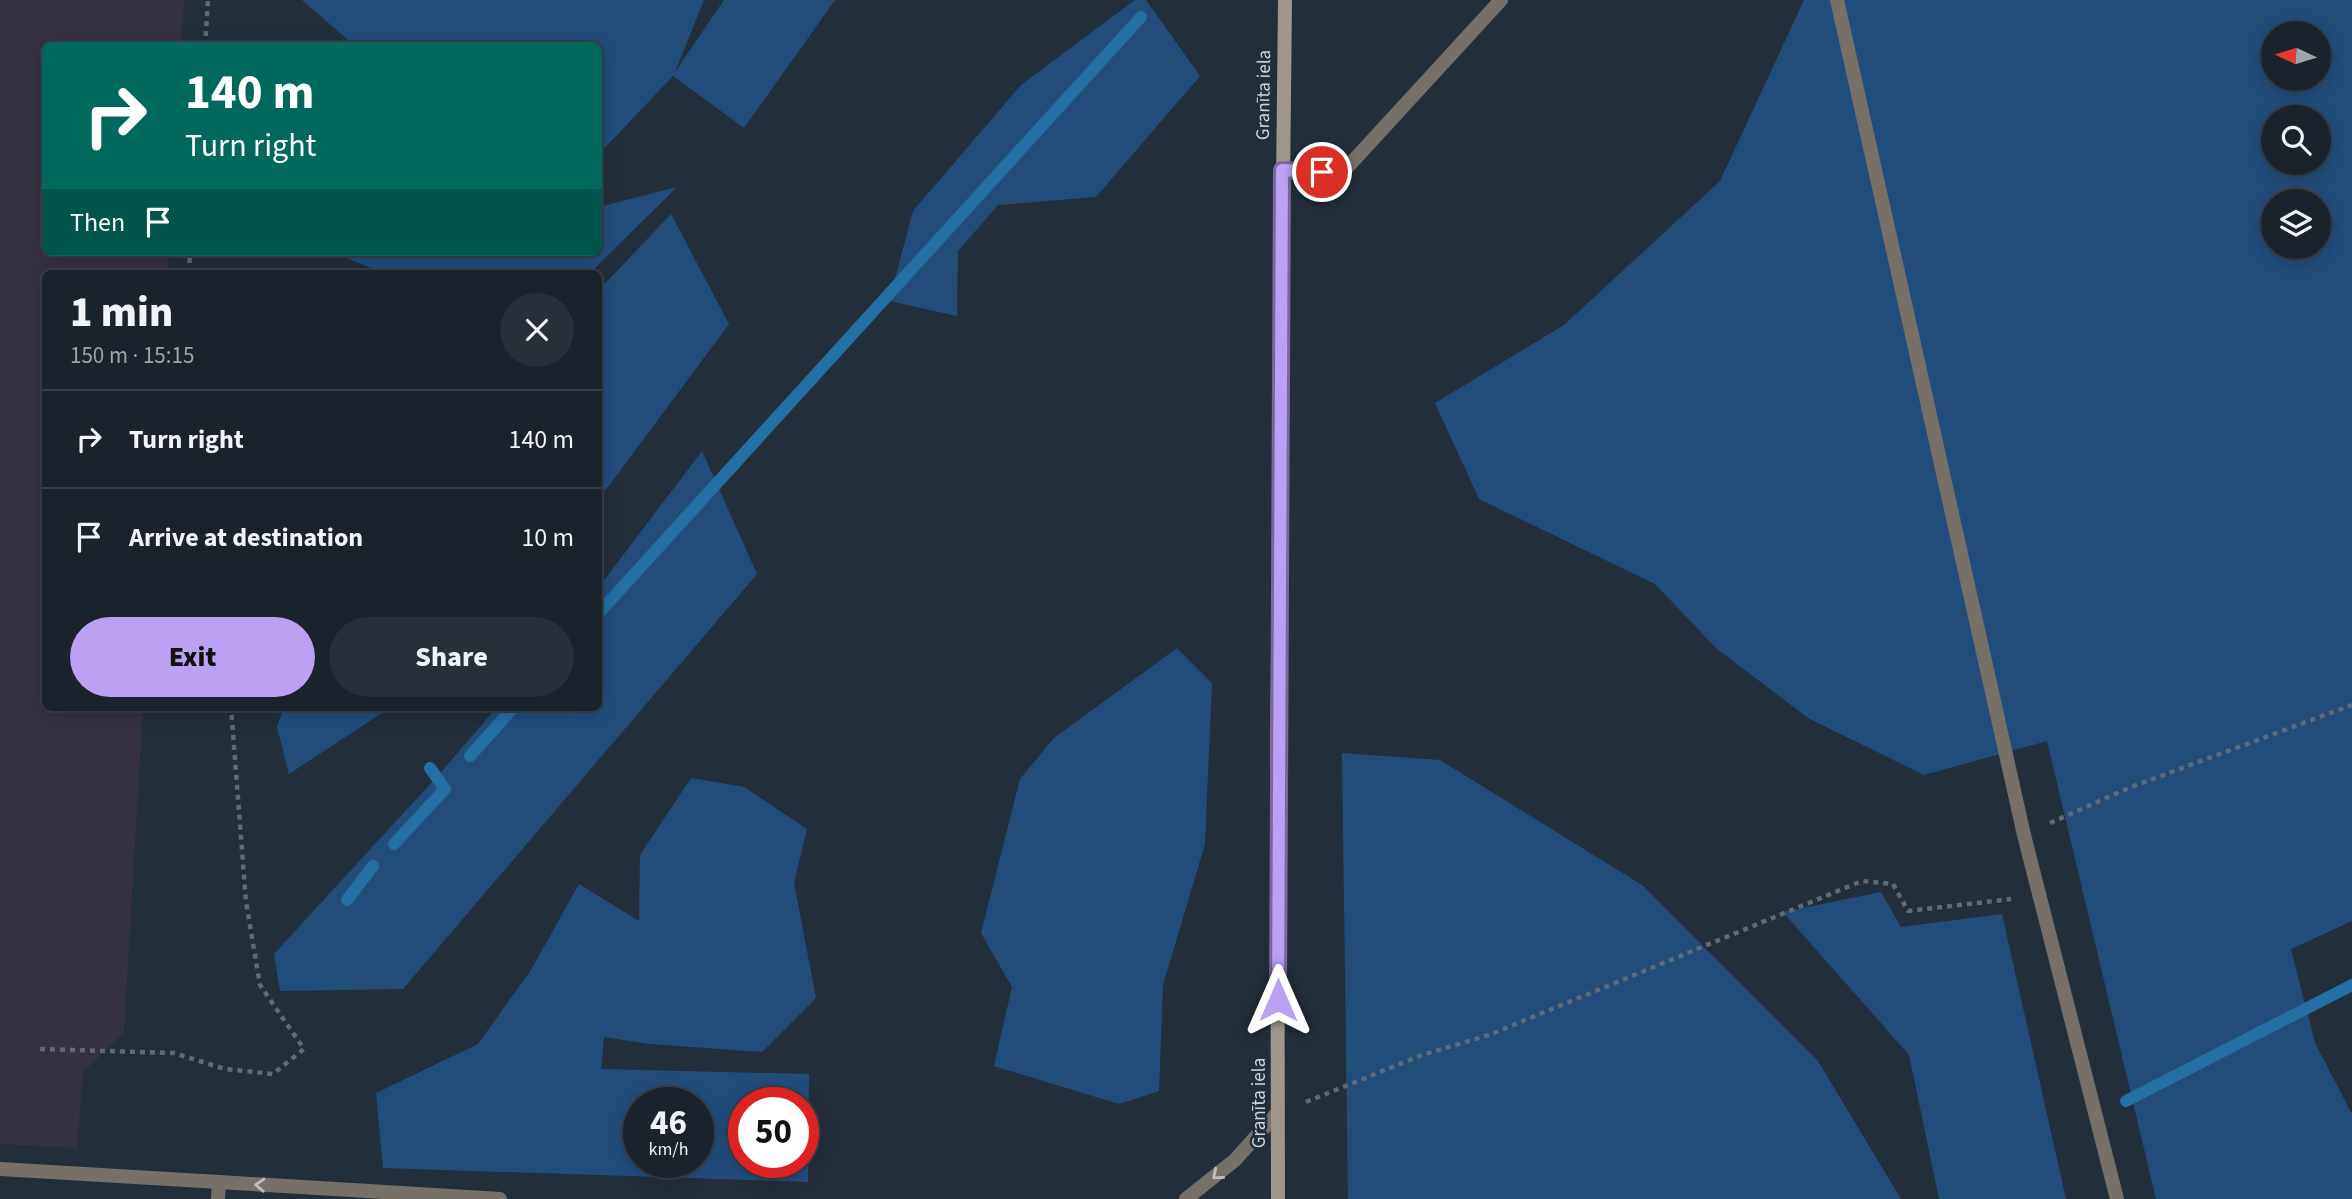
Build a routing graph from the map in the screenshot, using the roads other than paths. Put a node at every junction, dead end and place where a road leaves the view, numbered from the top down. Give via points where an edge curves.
1 (1285, 0) edge
2 (1501, 0) edge
3 (1838, 0) edge
4 (1282, 170) junction
5 (1278, 1112) junction
6 (0, 1169) edge
7 (219, 1182) junction
8 (218, 1199) edge
9 (499, 1199) edge
10 (1186, 1199) edge
11 (1278, 1199) edge
12 (2118, 1199) edge

1 - 4 main road, Granīta iela
2 - 4 street via 1343,172
3 - 12 street via 2024,835
4 - 5 main road, Granīta iela
5 -> 10 street via 1235,1160
5 - 11 main road, Granīta iela
6 - 7 street
7 - 8 street
9 -> 7 street

